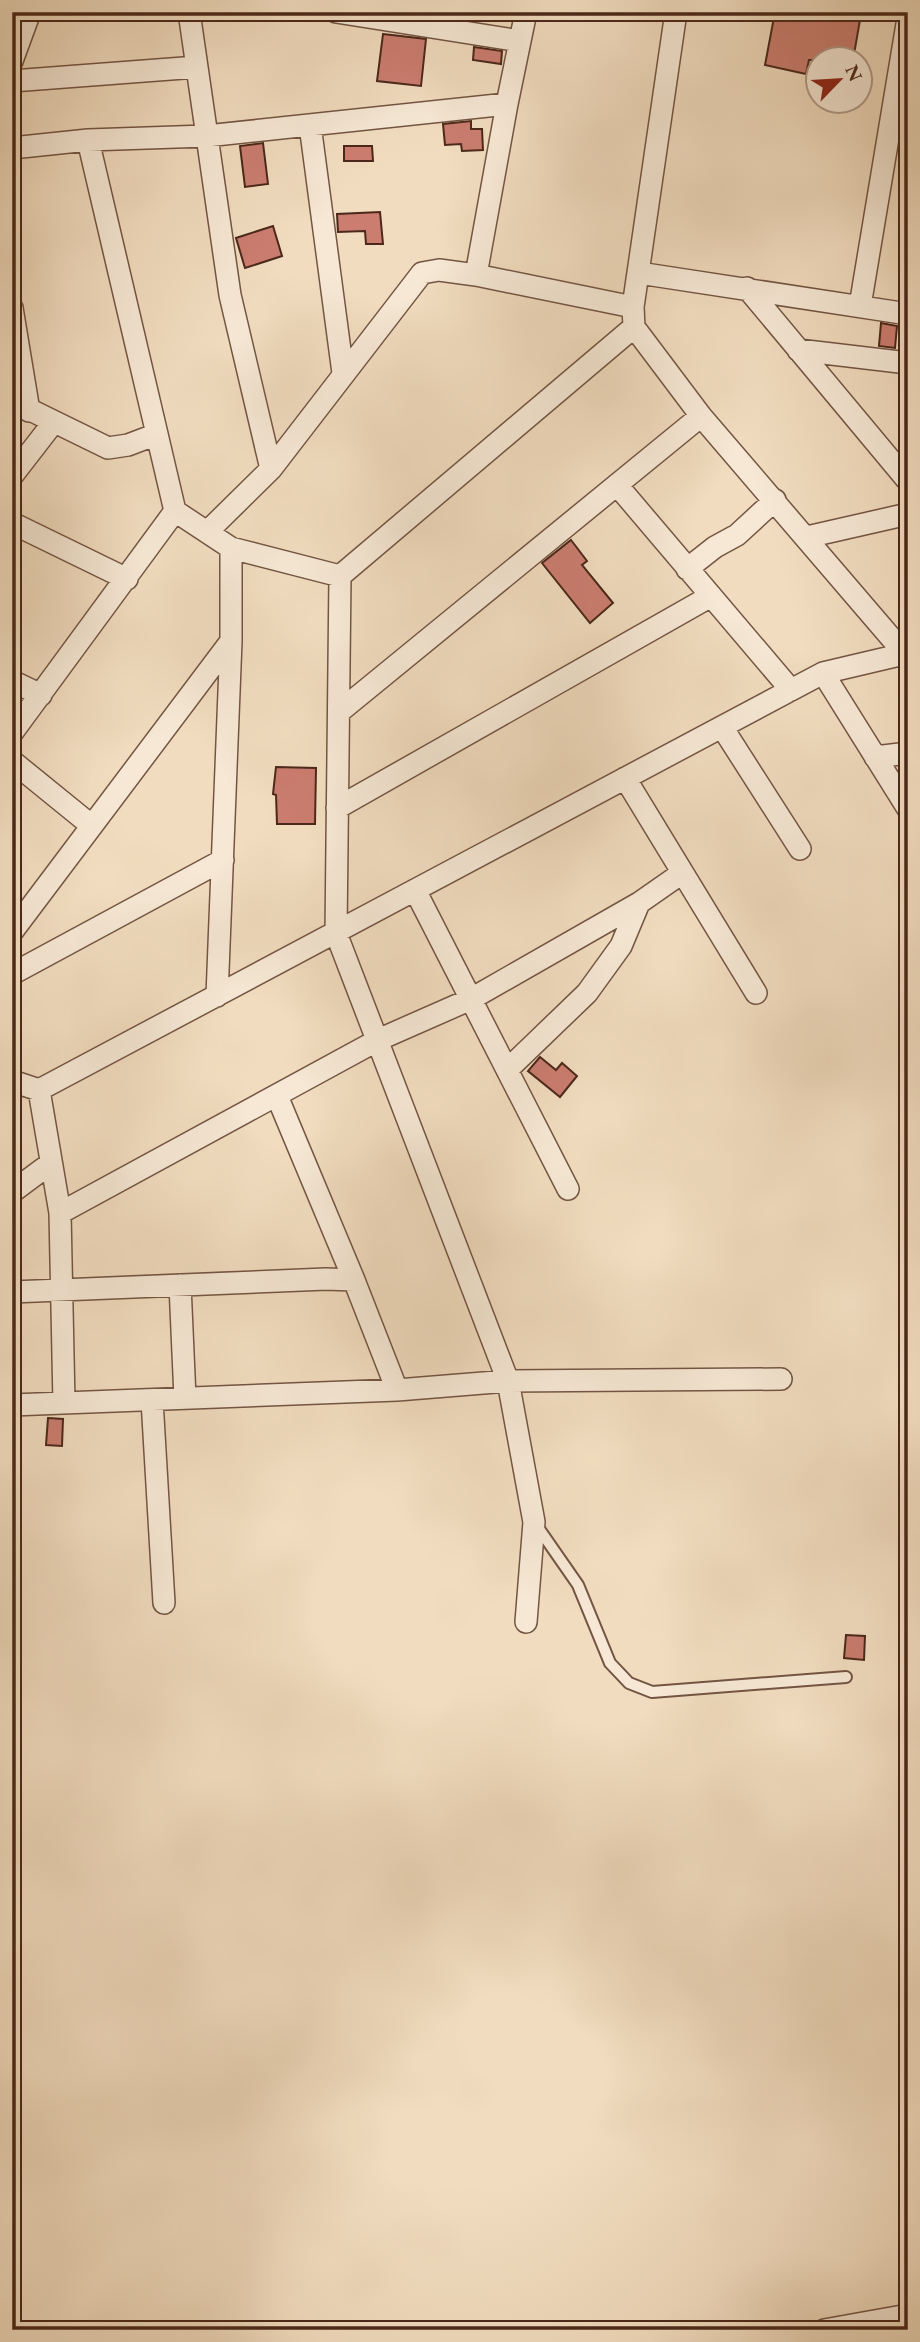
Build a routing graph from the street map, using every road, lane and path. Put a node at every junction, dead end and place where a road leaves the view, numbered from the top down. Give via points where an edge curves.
1 (30, 12) edge
2 (189, 12) edge
3 (336, 12) edge
4 (526, 12) edge
5 (676, 12) edge
6 (908, 18) edge
7 (520, 41) junction
8 (12, 61) edge
9 (904, 66) edge
10 (197, 67) junction
11 (12, 81) edge
12 (507, 104) junction
13 (310, 125) junction
14 (206, 136) junction
15 (88, 140) junction
16 (12, 148) edge
17 (639, 273) junction
18 (476, 275) junction
19 (747, 289) junction
20 (860, 306) junction
21 (12, 308) edge
22 (908, 314) edge
23 (634, 317) junction
24 (798, 350) junction
25 (908, 363) edge
26 (342, 373) junction
27 (21, 406) edge
28 (701, 416) junction
29 (52, 423) junction
30 (157, 434) junction
31 (271, 469) junction
32 (12, 476) edge
33 (908, 481) edge
34 (617, 485) junction
35 (775, 500) junction
36 (176, 511) junction
37 (908, 514) edge
38 (12, 523) edge
39 (207, 532) junction
40 (807, 537) junction
41 (231, 548) junction
42 (687, 569) junction
43 (340, 576) junction
44 (127, 579) junction
45 (711, 596) junction
46 (231, 641) junction
47 (906, 653) edge
48 (823, 673) junction
49 (12, 681) edge
50 (791, 690) junction
51 (41, 695) junction
52 (339, 712) junction
53 (722, 727) junction
54 (12, 733) edge
55 (908, 753) edge
56 (875, 757) junction
57 (12, 761) edge
58 (625, 778) junction
59 (337, 808) junction
60 (908, 809) edge
61 (92, 826) junction
62 (800, 849) dead end
63 (223, 860) junction
64 (682, 873) junction
65 (415, 890) junction
66 (639, 904) junction
67 (12, 932) edge
68 (336, 933) junction
69 (12, 974) edge
70 (756, 993) dead end
71 (217, 996) junction
72 (471, 999) junction
73 (378, 1040) junction
74 (506, 1070) junction
75 (12, 1081) edge
76 (39, 1090) junction
77 (277, 1096) junction
78 (51, 1163) junction
79 (568, 1189) dead end
80 (12, 1192) edge
81 (60, 1213) junction
82 (354, 1280) junction
83 (180, 1284) junction
84 (61, 1290) junction
85 (12, 1292) edge
86 (781, 1379) dead end
87 (508, 1381) junction
88 (397, 1390) junction
89 (185, 1398) junction
90 (152, 1400) junction
91 (64, 1403) junction
92 (12, 1405) edge
93 (534, 1522) junction
94 (164, 1603) dead end
95 (526, 1622) dead end
96 (846, 1677) dead end
97 (908, 2315) edge
98 (824, 2330) edge

1 - 8 street
2 - 10 street
3 - 7 street
4 - 7 street
5 - 17 street
6 - 9 street
7 - 12 street
9 - 20 street
10 - 11 street
10 - 14 street
12 - 13 street
12 - 18 street
13 - 14 street
13 - 26 street
14 - 15 street
14 - 31 street via 230,295
15 - 16 street
15 - 30 street
17 - 19 street
17 - 23 street
18 - 23 street
18 - 26 street via 439,270 422,273
19 - 20 street
19 - 24 street
20 - 22 street
21 - 27 street
23 - 28 street
23 - 43 street
24 - 25 street
24 - 33 street
26 - 31 street
27 - 29 street
28 - 34 street
28 - 35 street
29 - 30 street via 108,448
29 - 32 street
30 - 36 street
31 - 39 street
34 - 42 street
34 - 52 street
35 - 40 street
35 - 42 street via 737,535
36 - 39 street
36 - 44 street
37 - 40 street
38 - 44 street
39 - 41 street
40 - 47 street
41 - 43 street
41 - 46 street
42 - 45 street
43 - 52 street
44 - 51 street
45 - 50 street
45 - 59 street
46 - 61 street
46 - 63 street
47 - 48 street
48 - 50 street
48 - 56 street
49 - 51 street
50 - 53 street
51 - 54 street
52 - 59 street
53 - 58 street
53 - 62 street
55 - 56 street
56 - 60 street
57 - 61 street
58 - 64 street
58 - 65 street
59 - 68 street
61 - 67 street
63 - 69 street
63 - 71 street
64 - 66 street
64 - 70 street
65 - 68 street
65 - 72 street
66 - 72 street
66 - 74 street via 621,946 587,993
68 - 71 street
68 - 73 street
71 - 76 street
72 - 73 street
72 - 74 street
73 - 77 street
73 - 87 street
74 - 79 street
75 - 76 street
76 - 78 street
77 - 81 street
77 - 82 street
78 - 80 street
78 - 81 street
81 - 84 street
82 - 83 street
82 - 88 street
83 - 84 street
83 - 89 street
84 - 85 street
84 - 91 street
86 - 87 street
87 - 88 street
87 - 93 street
88 - 89 street
89 - 90 street
90 - 91 street
90 - 94 street
91 - 92 street
93 - 95 street
93 - 96 lane via 578,1585 610,1663 629,1683 652,1692
97 - 98 street

